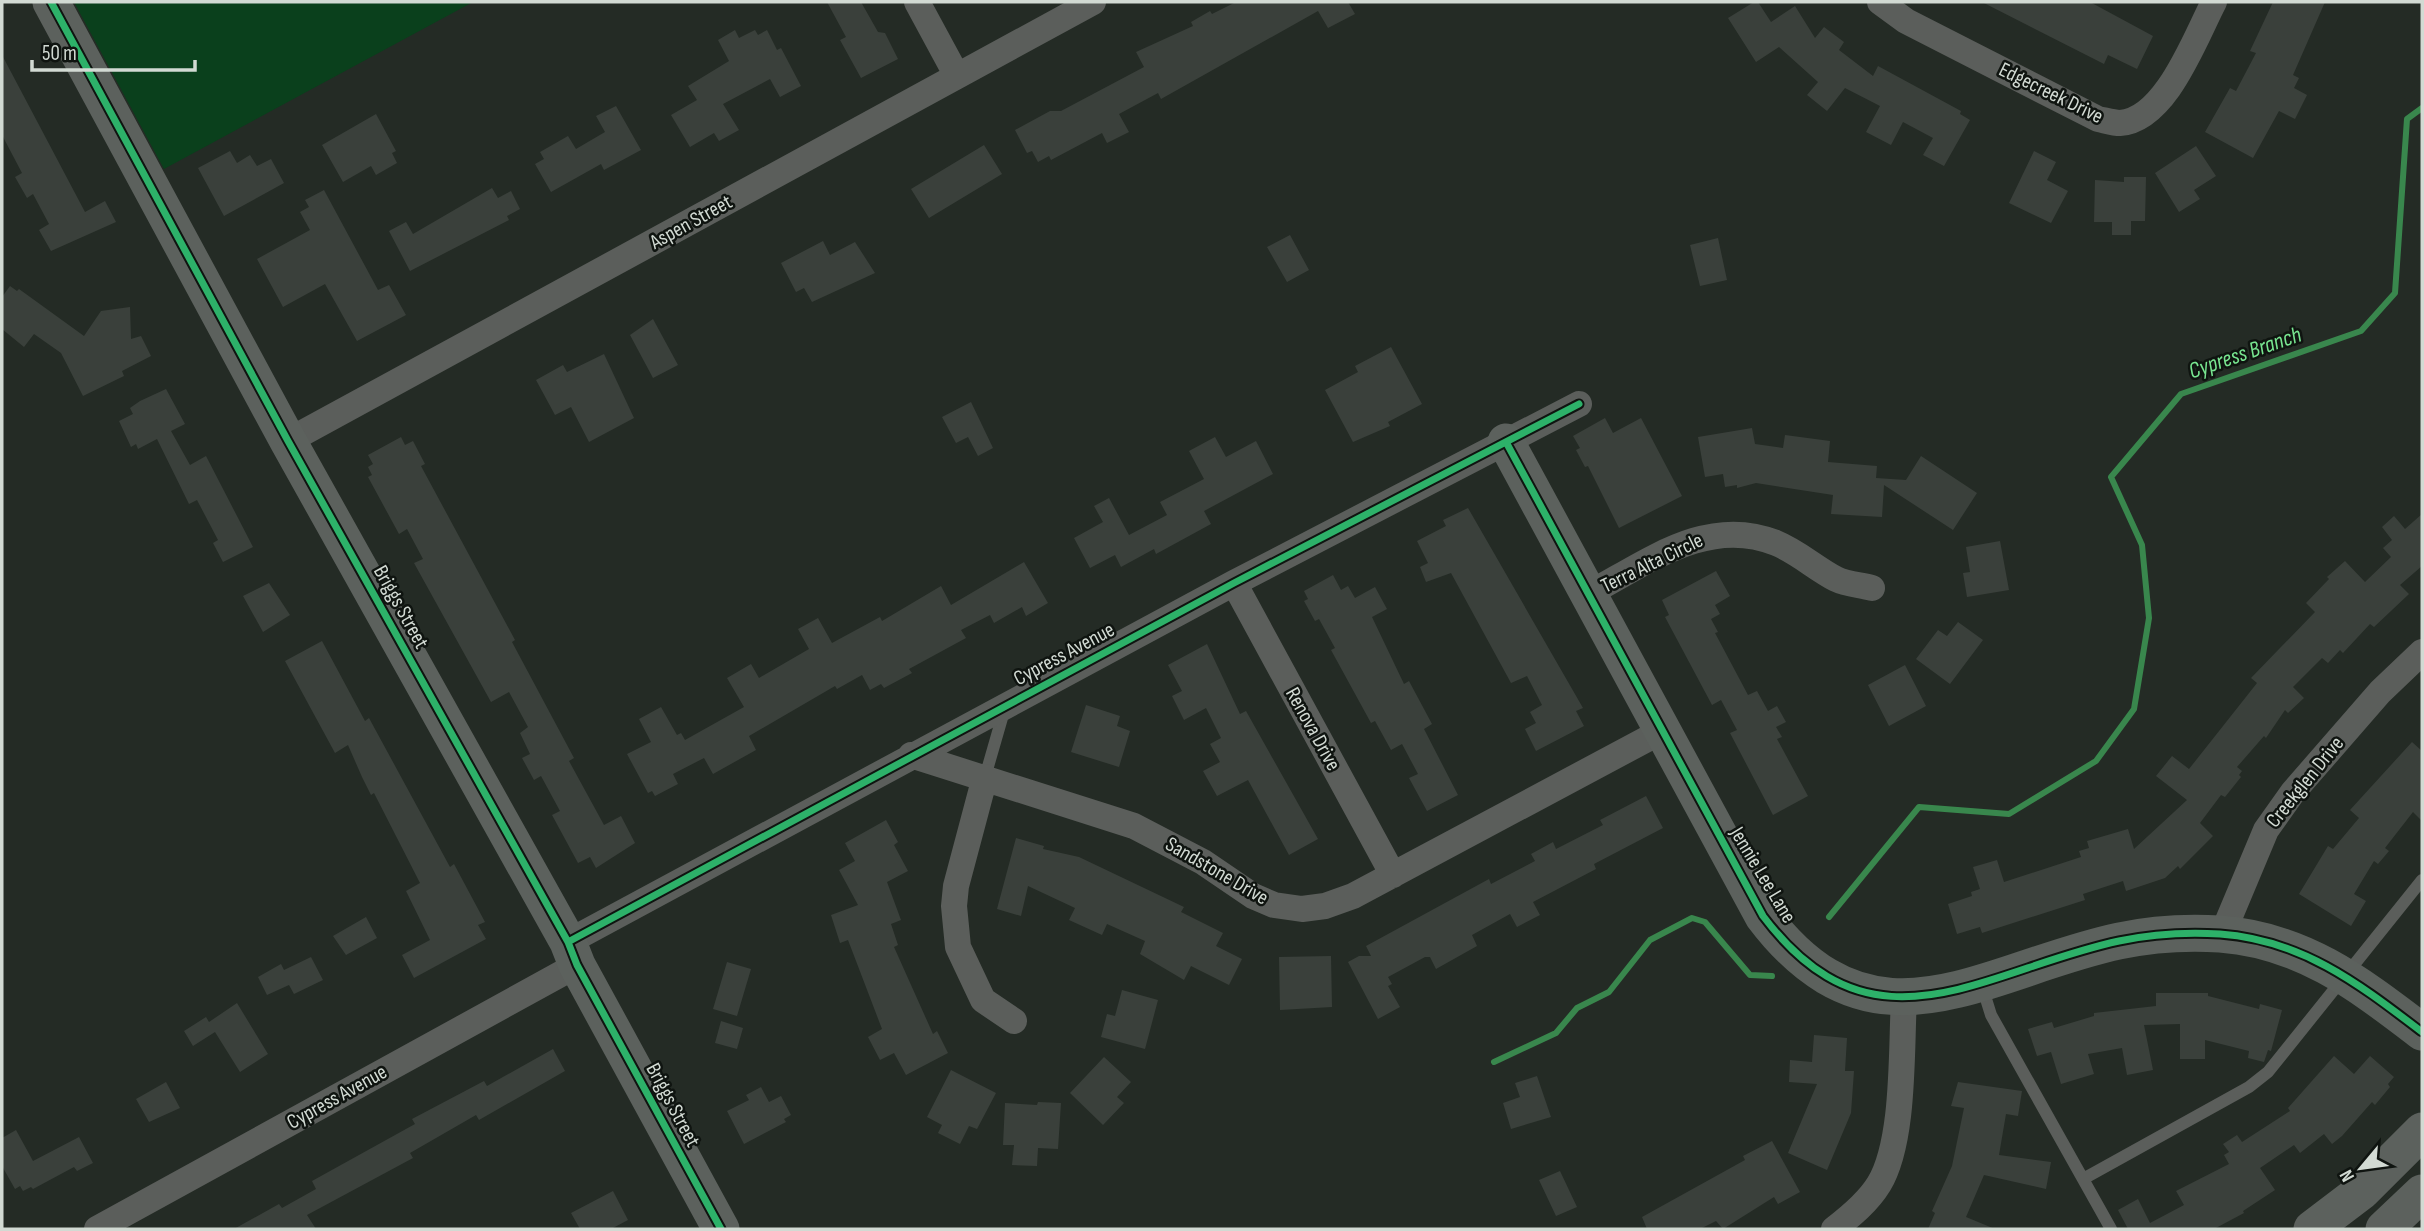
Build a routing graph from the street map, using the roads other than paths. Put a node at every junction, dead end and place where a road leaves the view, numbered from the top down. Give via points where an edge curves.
1 (51, 2) edge
2 (917, 2) edge
3 (1093, 2) edge
4 (1880, 2) edge
5 (2214, 2) edge
6 (957, 76) junction
7 (1579, 404) dead end
8 (288, 441) junction
9 (1506, 442) junction
10 (1234, 583) junction
11 (1872, 588) dead end
12 (1588, 594) junction
13 (2422, 652) edge
14 (1006, 705) junction
15 (1662, 731) junction
16 (911, 755) junction
17 (985, 777) junction
18 (1393, 875) junction
19 (2422, 880) edge
20 (2222, 934) junction
21 (573, 953) junction
22 (2347, 975) junction
23 (1982, 986) junction
24 (1904, 998) junction
25 (1014, 1021) dead end
26 (2422, 1032) edge
27 (2422, 1131) edge
28 (2083, 1179) junction
29 (2422, 1193) edge
30 (97, 1229) edge
31 (721, 1229) edge
32 (1834, 1229) edge
33 (2111, 1229) edge
34 (2312, 1229) edge
35 (2384, 1229) edge

1 - 8 street, Briggs Street
2 - 6 street
3 - 6 street, Aspen Street
4 - 5 street, Edgecreek Drive via 1906,21 2098,119 2120,123 2144,115 2162,99
6 - 8 street, Aspen Street
7 - 9 street, Cypress Avenue
8 - 21 street, Briggs Street
9 - 10 street, Cypress Avenue
9 - 12 street, Jennie Lee Lane
10 - 14 street, Cypress Avenue
10 - 18 street, Renova Drive
11 - 12 street, Terra Alta Circle via 1837,579 1775,543 1742,534 1716,534 1689,541
12 - 15 street, Jennie Lee Lane
13 - 20 street, Creekglen Drive via 2380,692 2266,830
14 - 16 street, Cypress Avenue
14 - 17 lane
15 - 18 street, Sandstone Drive
15 - 24 street, Jennie Lee Lane via 1744,883 1780,938 1810,965 1838,981
16 - 17 street, Sandstone Drive
16 - 21 street, Cypress Avenue
17 - 18 street, Sandstone Drive via 1134,826 1274,905 1325,906
17 - 25 street via 956,886 958,947 983,1000
19 - 22 lane
20 - 22 street, Jennie Lee Lane via 2265,942
20 - 23 street, Jennie Lee Lane via 2120,941
21 - 30 street, Cypress Avenue
21 - 31 street, Briggs Street
22 - 26 street, Jennie Lee Lane
22 - 28 lane via 2268,1072 2249,1087
23 - 24 street, Jennie Lee Lane
23 - 28 lane via 1991,1015
24 - 32 street via 1891,1156 1880,1183 1857,1211
27 - 34 street via 2362,1191
28 - 33 lane
29 - 35 street

